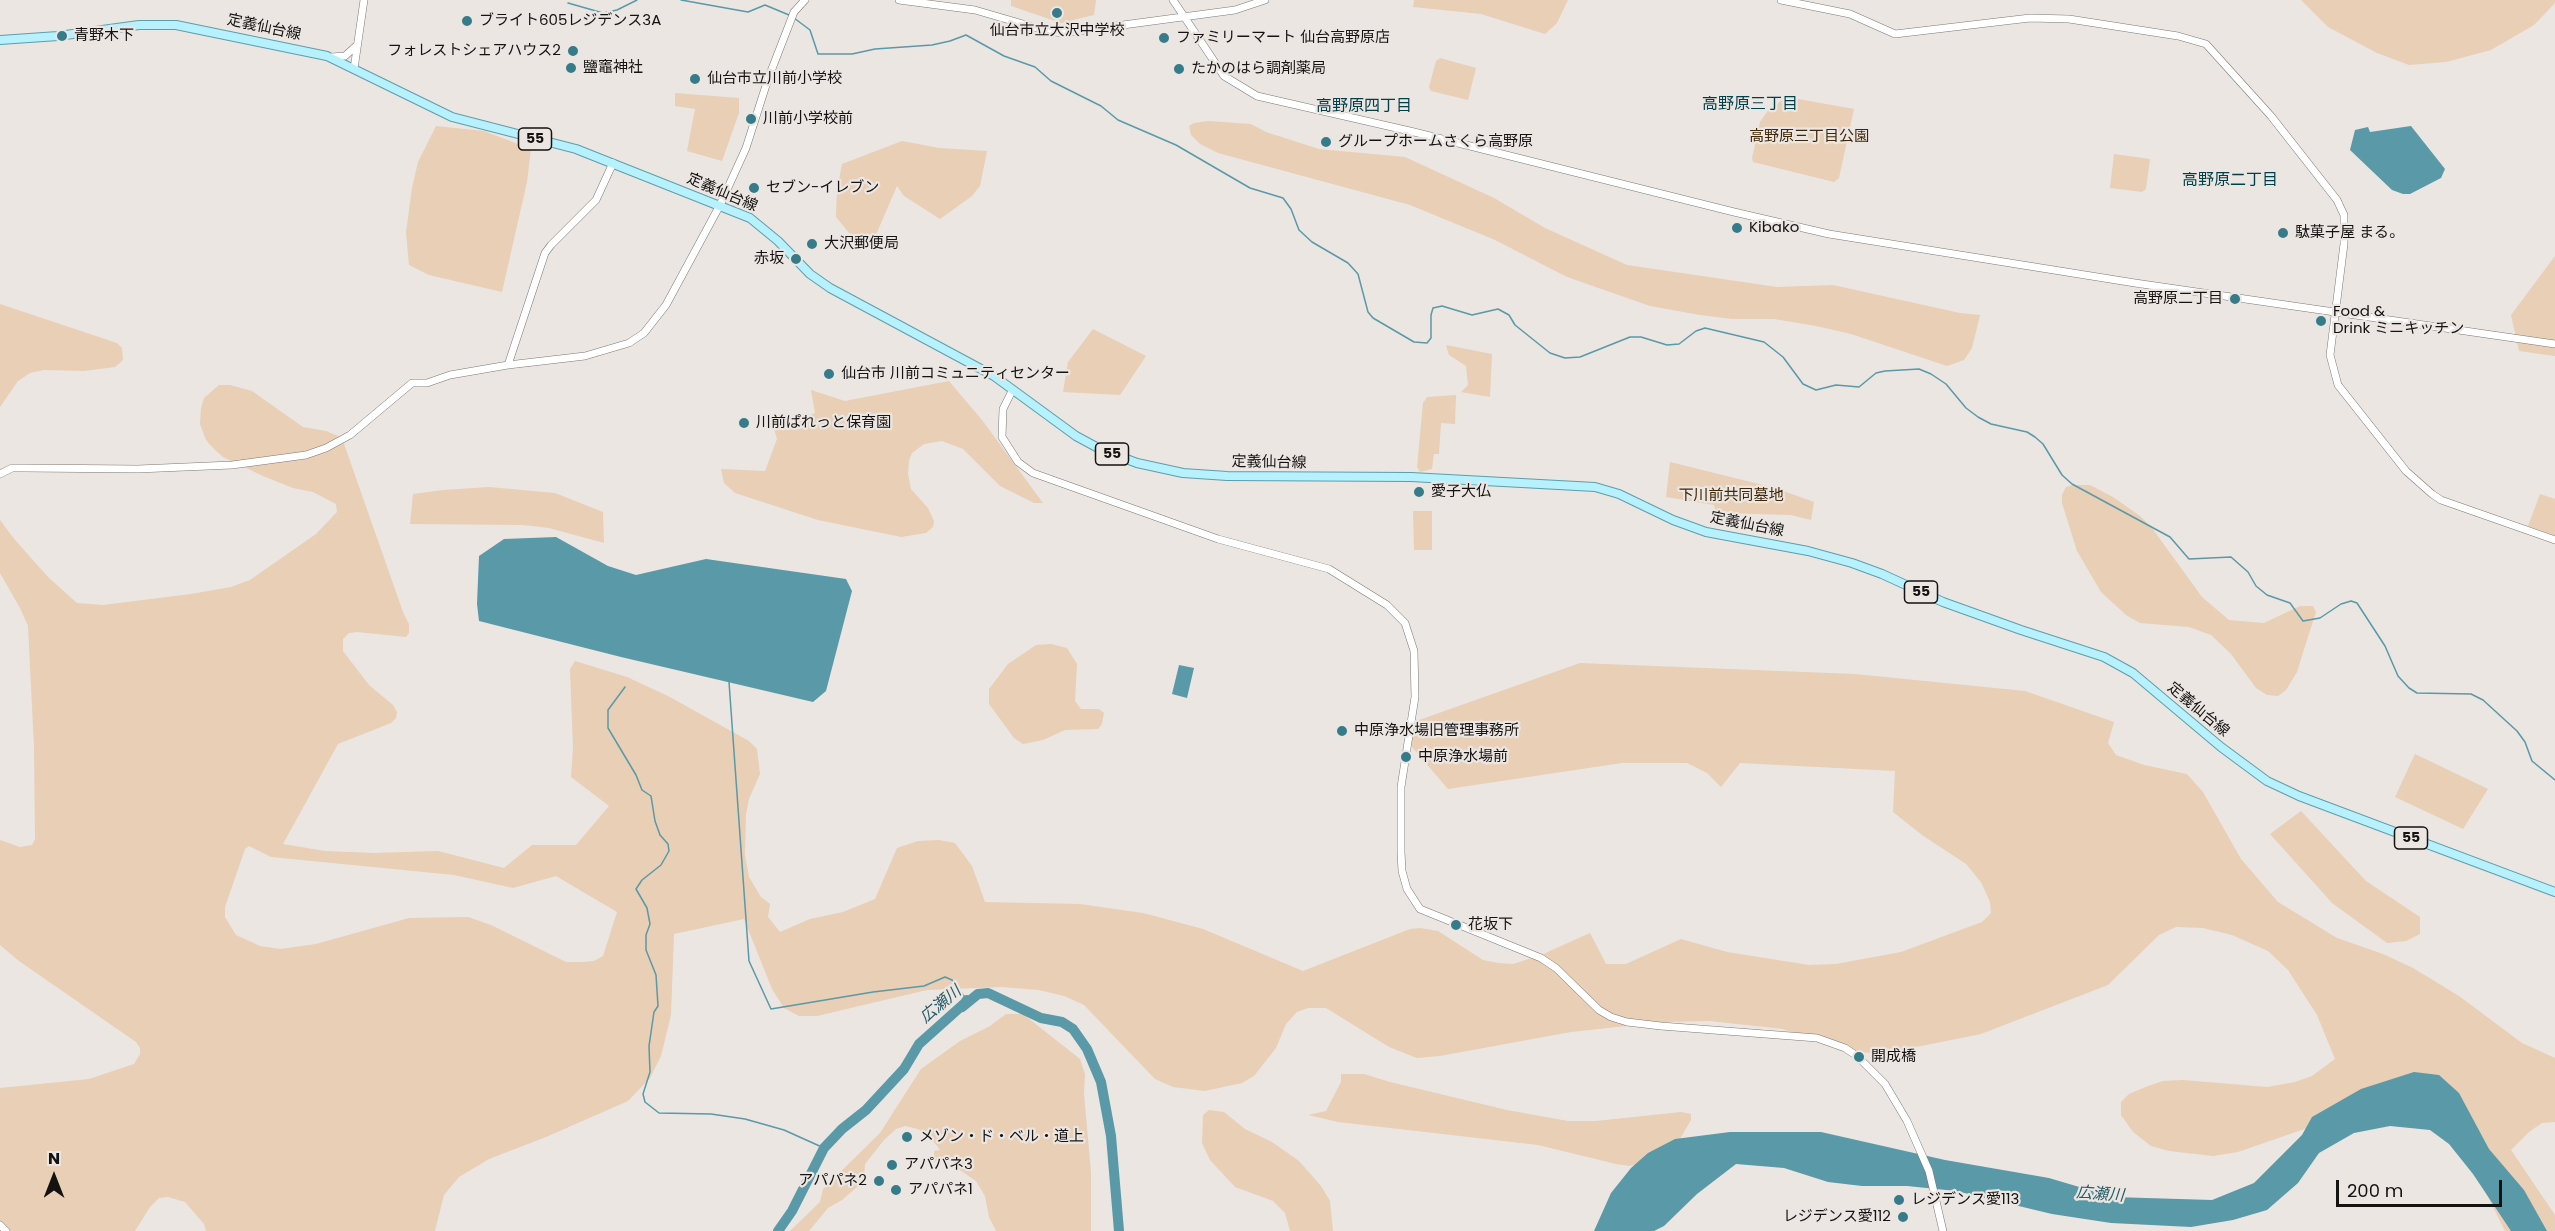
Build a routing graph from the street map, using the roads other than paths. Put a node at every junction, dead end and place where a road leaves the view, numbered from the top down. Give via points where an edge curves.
1 (364, 0) edge
2 (806, 0) edge
3 (899, 0) edge
4 (1173, 0) edge
5 (1265, 0) edge
6 (1781, 0) edge
7 (1183, 16) junction
8 (0, 40) edge
9 (357, 45) junction
10 (327, 56) junction
11 (354, 69) junction
12 (613, 164) junction
13 (720, 205) junction
14 (2335, 312) junction
15 (2555, 344) edge
16 (508, 365) junction
17 (1012, 391) junction
18 (0, 474) edge
19 (2555, 540) edge
20 (2555, 892) edge
21 (0, 1225) edge
22 (6, 1231) edge
23 (1943, 1231) edge

1 - 9 street
2 - 13 street via 794,12 746,148
3 - 7 street via 975,10 1063,33
4 - 7 street
5 - 7 street via 1235,10
6 - 14 street via 1850,14 1895,34 2030,18 2069,19 2206,44 2271,116 2337,200 2344,215 2344,244
7 - 14 street via 1224,76 1257,96 1829,234
8 - 10 main road, 定義仙台線 / 55 via 139,25 176,25
9 - 10 street via 345,56
9 - 11 street
10 - 11 main road, 定義仙台線 / 55
11 - 12 main road, 定義仙台線 / 55 via 452,117 576,149
12 - 13 main road, 定義仙台線 / 55
12 - 16 street via 596,200 545,253
13 - 16 street via 666,305 644,333 612,350
13 - 17 main road, 定義仙台線 / 55 via 755,220 810,274 830,288 961,357
14 - 15 street
14 - 19 street via 2330,355 2338,385 2406,471 2441,500
16 - 18 street via 412,383 350,435 306,455 232,465 12,468
17 - 20 main road, 定義仙台線 / 55 via 1100,449 1159,469 1227,476 1411,477 1595,487 1706,532 1852,563 1943,602 2104,657 2133,673 2267,781
17 - 23 street via 1003,409 1002,437 1018,462 1033,473 1218,539 1329,569 1387,605 1405,623 1414,651 1415,697 1401,787 1401,861 1407,889 1420,909 1541,958 1611,1017 1661,1026 1817,1038 1857,1056 1885,1084 1907,1121 1935,1192
21 - 22 street

